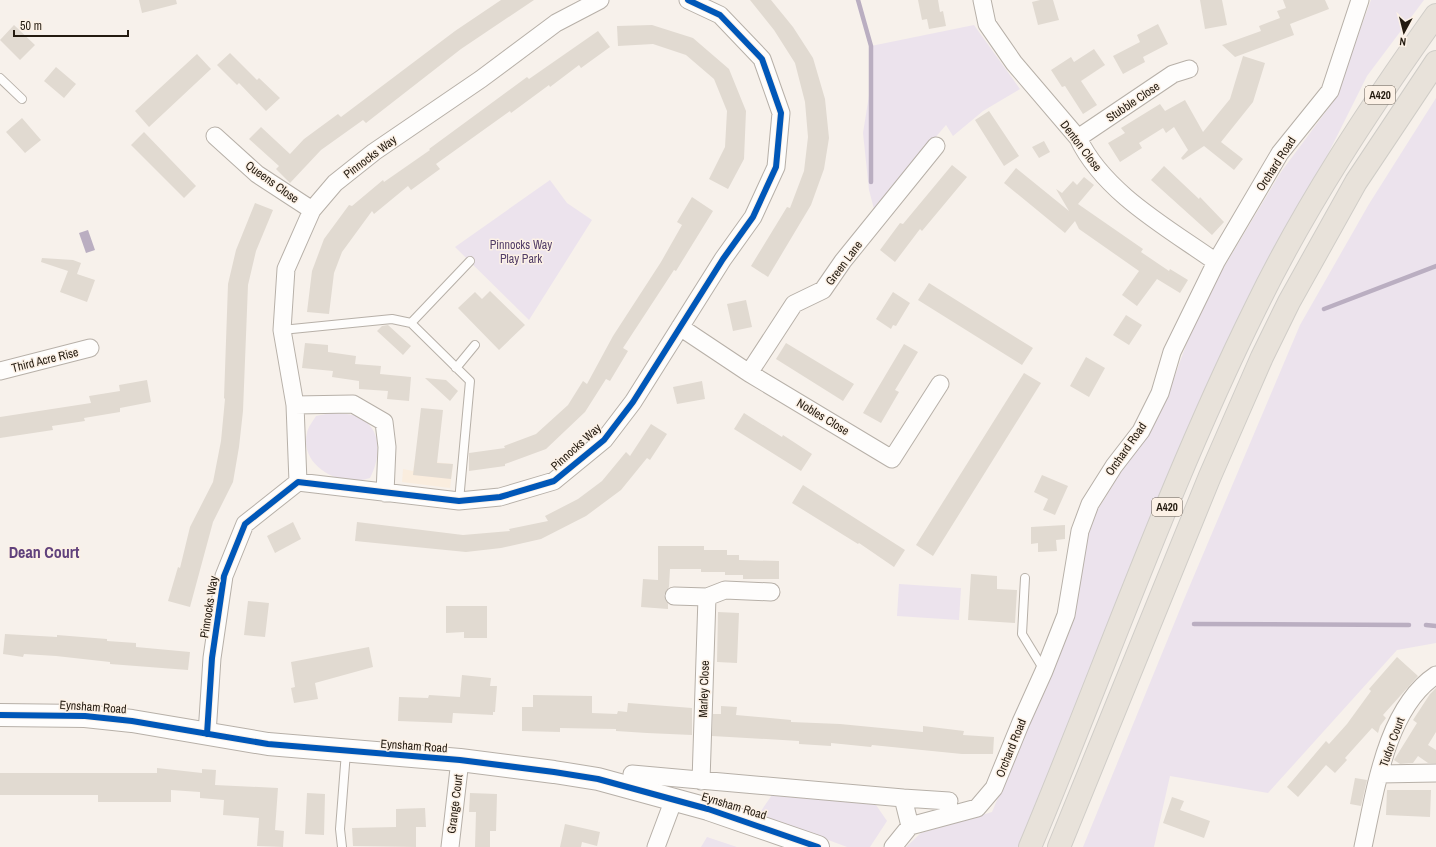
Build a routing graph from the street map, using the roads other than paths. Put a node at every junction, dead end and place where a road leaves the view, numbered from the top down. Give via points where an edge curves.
1 (600, 0) edge
2 (688, 0) edge
3 (982, 0) edge
4 (1360, 0) edge
5 (1436, 16) edge
6 (1436, 62) edge
7 (1189, 69) dead end
8 (0, 78) edge
9 (22, 99) dead end
10 (214, 136) dead end
11 (1078, 138) junction
12 (936, 146) dead end
13 (312, 210) junction
14 (470, 261) dead end
15 (1216, 262) junction
16 (411, 323) junction
17 (680, 328) junction
18 (282, 330) junction
19 (475, 345) dead end
20 (90, 348) dead end
21 (456, 368) junction
22 (0, 371) edge
23 (749, 373) junction
24 (940, 384) dead end
25 (295, 405) junction
26 (298, 482) junction
27 (385, 493) junction
28 (459, 501) junction
29 (1025, 578) dead end
30 (771, 592) dead end
31 (674, 596) dead end
32 (707, 597) junction
33 (1044, 671) junction
34 (1436, 675) edge
35 (0, 715) edge
36 (207, 734) junction
37 (346, 751) junction
38 (460, 760) junction
39 (1436, 773) edge
40 (632, 774) dead end
41 (1380, 774) junction
42 (701, 780) junction
43 (903, 798) junction
44 (674, 799) junction
45 (949, 801) dead end
46 (910, 826) junction
47 (342, 847) edge
48 (450, 847) edge
49 (656, 847) edge
50 (818, 847) edge
51 (893, 847) edge
52 (1030, 847) edge
53 (1059, 847) edge
54 (1363, 847) edge

1 - 13 street, Pinnocks Way via 556,23 481,79 374,152 335,183
2 - 17 street, Pinnocks Way via 720,15 762,58 781,113 776,167 753,217
3 - 11 street, Denton Close via 987,24 1014,64
4 - 15 street, Orchard Road via 1330,91 1280,153
5 - 52 highway, A420 via 1395,72 1327,178 1255,308 1196,437
6 - 53 highway, A420 via 1356,182 1289,302 1262,357 1210,476
7 - 11 street, Stubble Close via 1173,74
8 - 9 lane
10 - 13 street, Queens Close via 257,174
11 - 15 street, Denton Close via 1090,159 1127,199
12 - 23 street, Green Lane via 843,261 823,290 794,304
13 - 18 street, Pinnocks Way via 286,269
14 - 16 lane
15 - 33 street, Orchard Road via 1172,352 1160,393 1141,431 1114,466 1090,504 1080,531 1066,615
16 - 18 lane via 392,319
16 - 21 lane
17 - 23 street, Nobles Close
17 - 28 street, Pinnocks Way via 633,402 604,440 554,481 500,497
18 - 25 street, Pinnocks Way
19 - 21 lane
20 - 22 street, Third Acre Rise
21 - 28 lane via 470,381
23 - 24 street, Nobles Close via 892,458
25 - 26 street, Pinnocks Way
25 - 27 street via 354,404 384,422 387,447
26 - 27 street, Pinnocks Way
26 - 36 street, Pinnocks Way via 245,524 224,576 212,658
27 - 28 street, Pinnocks Way
29 - 33 lane via 1022,634
30 - 32 street via 725,590
31 - 32 street
32 - 42 street, Marley Close
33 - 46 street, Orchard Road via 994,788 976,808
34 - 41 street, Tudor Court via 1425,682 1404,709 1395,727
35 - 36 main road, Eynsham Road via 85,716
36 - 37 main road, Eynsham Road via 268,744
37 - 38 main road, Eynsham Road
37 - 47 lane via 340,829
38 - 44 main road, Eynsham Road via 598,779
38 - 48 street, Grange Court
39 - 41 street, Tudor Court
40 - 42 street, Eynsham Road
41 - 54 street, Tudor Court
42 - 43 street, Eynsham Road
43 - 45 street, Eynsham Road
43 - 46 street
44 - 49 street
44 - 50 main road, Eynsham Road via 750,822
46 - 51 street

